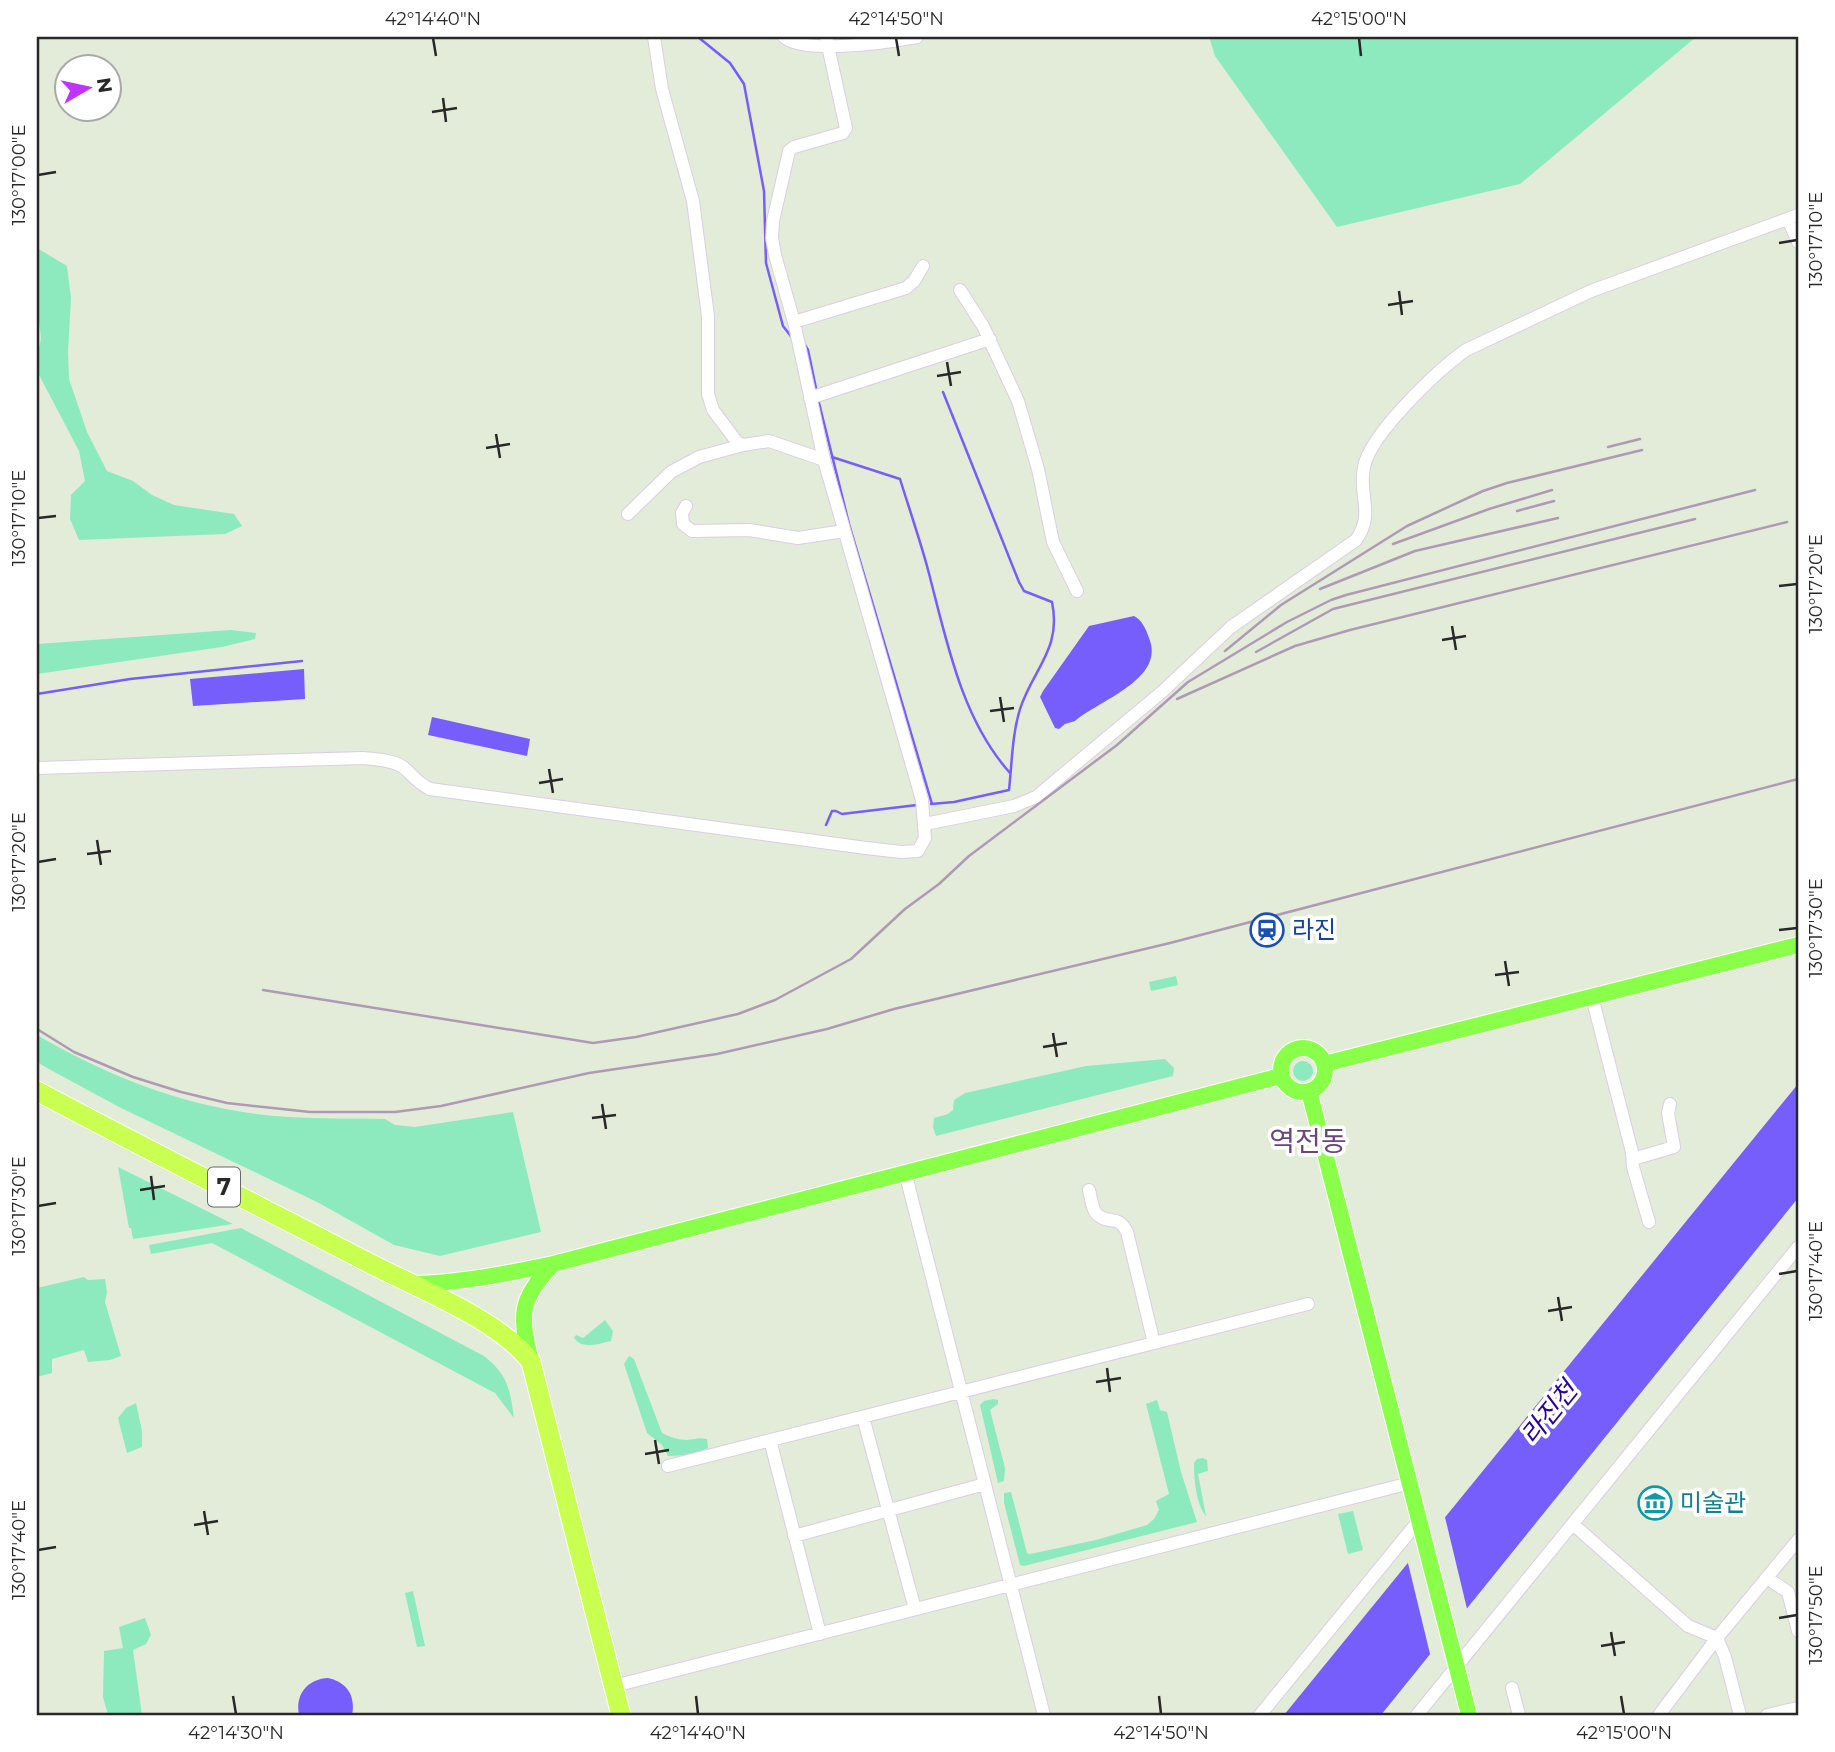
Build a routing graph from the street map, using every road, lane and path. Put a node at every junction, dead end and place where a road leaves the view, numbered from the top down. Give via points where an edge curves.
1 (654, 37) edge
2 (785, 37) edge
3 (917, 37) edge
4 (827, 42) edge
5 (1793, 217) edge
6 (1798, 242) edge
7 (923, 266) dead end
8 (960, 290) dead end
9 (796, 334) junction
10 (990, 339) junction
11 (810, 398) junction
12 (743, 445) junction
13 (824, 460) junction
14 (686, 506) dead end
15 (628, 514) dead end
16 (844, 531) junction
17 (1077, 591) dead end
18 (37, 768) edge
19 (925, 824) junction
20 (1798, 945) edge
21 (1592, 997) junction
22 (1324, 1064) junction
23 (1281, 1076) junction
24 (37, 1091) edge
25 (1309, 1091) junction
26 (1670, 1104) dead end
27 (1633, 1159) junction
28 (905, 1172) junction
29 (1089, 1190) dead end
30 (1649, 1222) dead end
31 (1798, 1247) edge
32 (553, 1264) junction
33 (410, 1284) junction
34 (1308, 1304) dead end
35 (1154, 1343) junction
36 (531, 1362) junction
37 (962, 1392) junction
38 (863, 1417) junction
39 (770, 1440) junction
40 (668, 1466) dead end
41 (1410, 1483) junction
42 (985, 1484) junction
43 (888, 1511) junction
44 (1574, 1524) junction
45 (1422, 1527) junction
46 (794, 1536) junction
47 (1798, 1540) edge
48 (1767, 1578) junction
49 (1011, 1585) junction
50 (915, 1609) junction
51 (1798, 1631) edge
52 (820, 1634) junction
53 (1717, 1638) junction
54 (1458, 1667) junction
55 (614, 1686) junction
56 (1512, 1688) dead end
57 (1798, 1708) edge
58 (621, 1715) edge
59 (1044, 1715) edge
60 (1260, 1715) edge
61 (1417, 1715) edge
62 (1469, 1715) edge
63 (1519, 1715) edge
64 (1659, 1715) edge
65 (1740, 1715) edge
66 (1767, 1715) edge

1 - 12 street via 693,201 708,316 708,394 713,410
2 - 4 street via 791,42
3 - 4 street
4 - 9 street via 846,128 843,133 789,150 773,221 775,255
5 - 6 street
5 - 19 street via 1591,291 1453,359 1367,454 1362,486 1366,522 1356,540 1231,627 1163,691 1036,797 1014,806
7 - 9 street via 906,288
8 - 10 street
9 - 11 street
10 - 11 street
10 - 17 street via 1028,431 1053,542
11 - 13 street
12 - 13 street via 769,441
12 - 15 street via 699,457 671,472
13 - 16 street
14 - 16 street via 683,524 692,531 749,530 798,538
16 - 19 street via 901,723
18 - 19 street via 363,758 402,767 430,789 866,848 918,851 925,838
20 - 21 main road
21 - 22 main road
21 - 27 street
22 - 23 main road via 1313,1050 1296,1048 1283,1059
22 - 25 main road via 1322,1080
23 - 25 main road via 1292,1089
23 - 28 main road
24 - 33 highway, 7
25 - 41 main road
26 - 27 street via 1674,1147
27 - 30 street
28 - 32 main road
28 - 37 street
29 - 35 street via 1100,1218 1123,1223 1127,1232
31 - 44 street
32 - 33 main road via 489,1277
32 - 36 main road via 533,1286 525,1309
33 - 36 highway, 7 via 506,1336
34 - 35 street
35 - 37 street
36 - 55 highway, 7
37 - 38 street
37 - 42 street
38 - 39 street
38 - 43 street
39 - 40 street
39 - 46 street
41 - 45 main road
41 - 49 street
42 - 43 street
42 - 49 street
43 - 46 street
43 - 50 street
44 - 53 street via 1688,1626
44 - 54 street
45 - 54 main road
45 - 60 street
46 - 52 street
47 - 48 street
48 - 51 street via 1788,1592
48 - 53 street
49 - 50 street
49 - 59 street
50 - 52 street
52 - 55 street
53 - 64 street
53 - 65 street
54 - 61 street
54 - 62 main road
55 - 58 highway, 7
56 - 63 street
57 - 66 street

